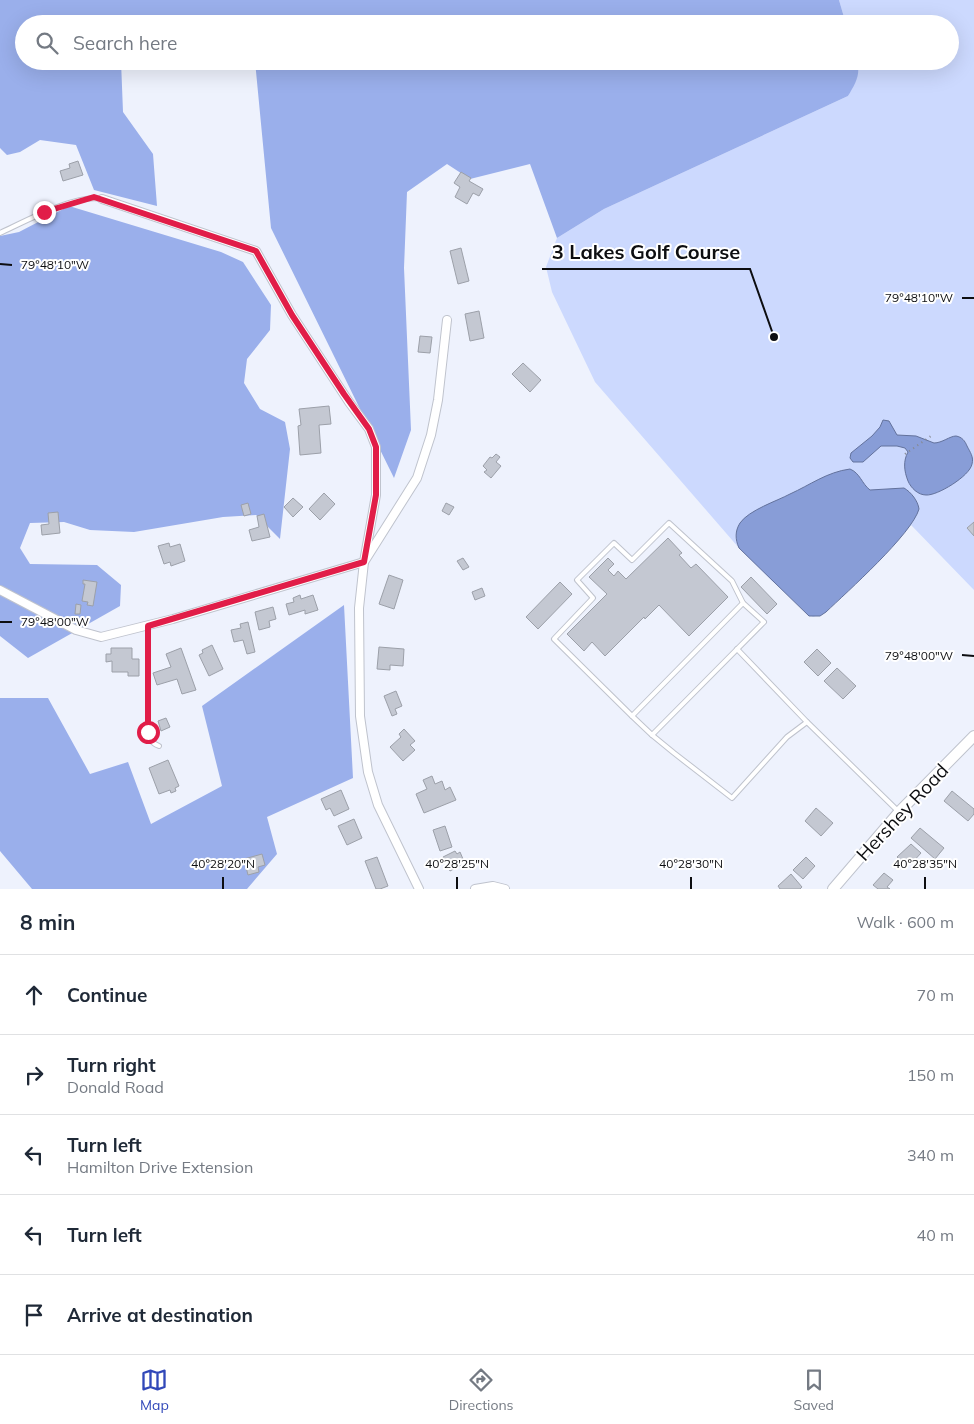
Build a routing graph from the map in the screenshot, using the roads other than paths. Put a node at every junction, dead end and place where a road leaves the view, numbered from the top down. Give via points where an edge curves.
1 (102, 199) joint
2 (0, 233) edge
3 (447, 320) dead end
4 (364, 562) junction
5 (0, 590) edge
6 (744, 603) junction
7 (148, 626) junction
8 (737, 649) junction
9 (632, 716) junction
10 (807, 722) junction
11 (652, 735) junction
12 (974, 736) edge
13 (159, 746) dead end
14 (899, 812) junction
15 (419, 889) edge
16 (475, 889) edge
17 (505, 889) edge
18 (833, 889) edge

1 - 2 lane via 90,197 44,212
1 - 4 street via 256,251 292,315 369,429 376,447 376,495
3 - 4 street via 438,400 417,478
4 - 7 street
4 - 15 street via 359,608 360,716 368,772 378,805
5 - 7 street via 76,630 101,637
6 - 8 lane via 764,622
6 - 9 lane
6 - 9 lane via 732,581 670,523 632,560 614,543 576,580 593,598 554,639
7 - 13 lane via 148,732 150,740
8 - 10 lane
8 - 11 lane
9 - 11 lane
10 - 11 lane via 787,737 732,798
10 - 14 lane
12 - 14 street, Hershey Road
14 - 18 street, Hershey Road
16 - 17 street via 494,886

